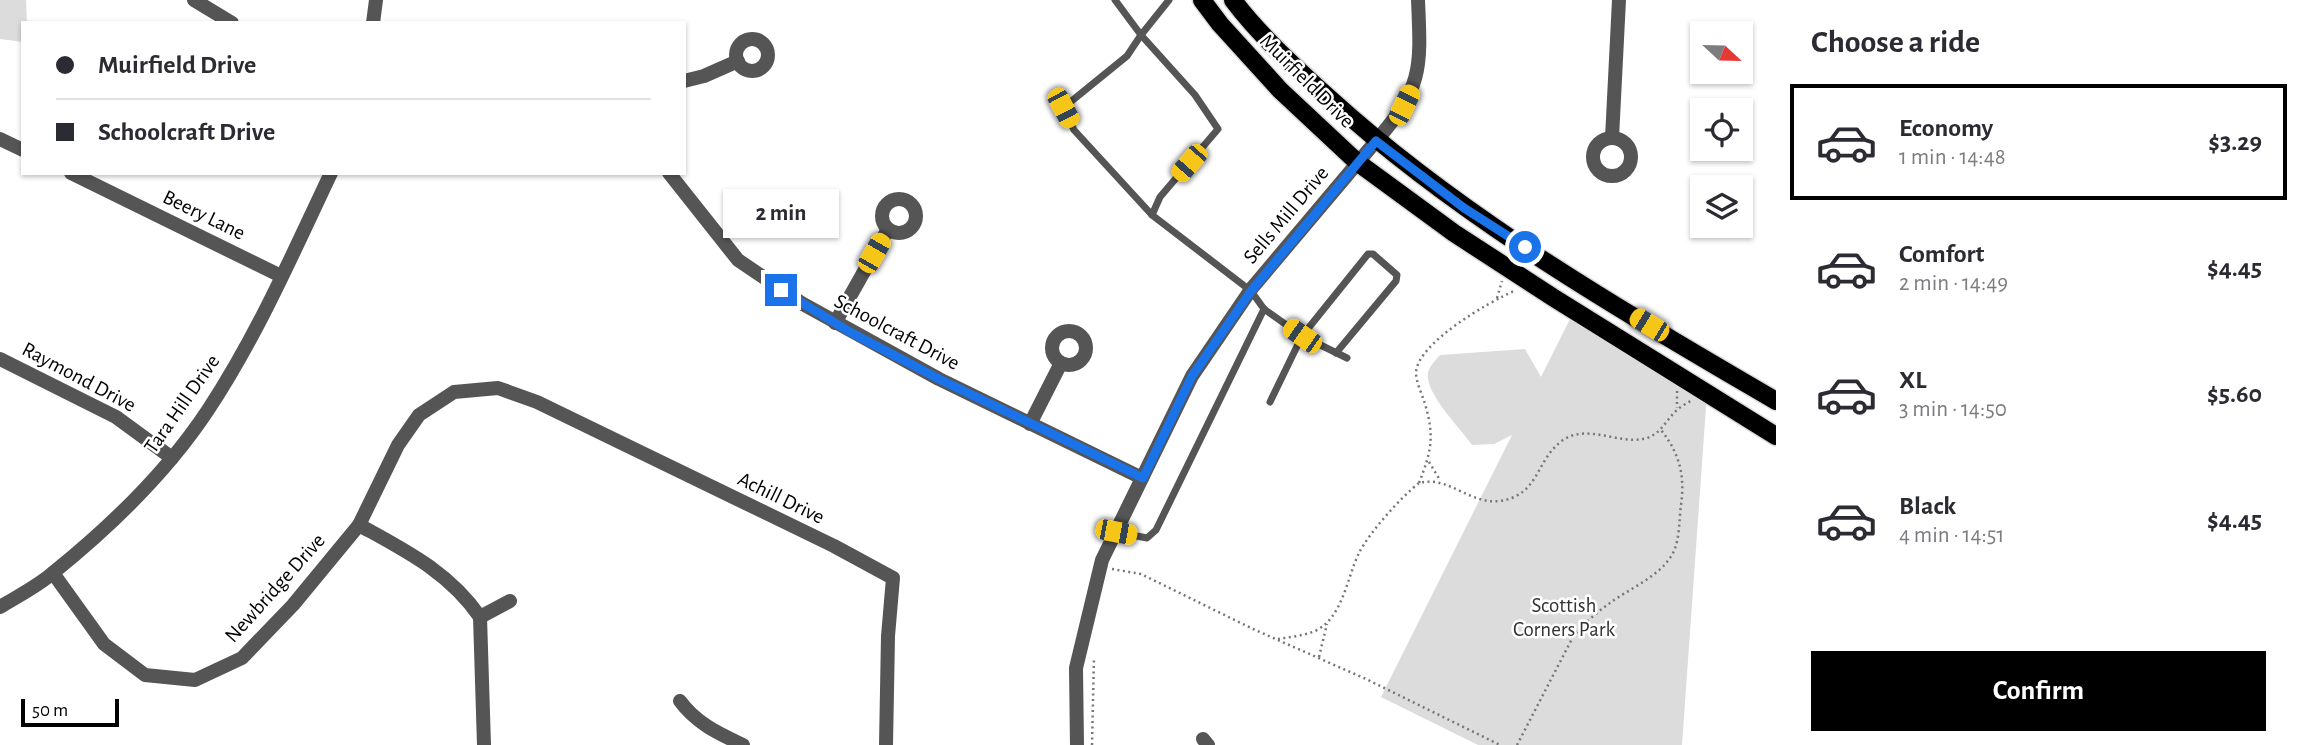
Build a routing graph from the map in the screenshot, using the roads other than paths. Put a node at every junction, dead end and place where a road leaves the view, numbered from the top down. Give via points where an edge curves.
1 (194, 0) edge
2 (376, 0) edge
3 (1115, 0) edge
4 (1170, 0) edge
5 (1202, 0) edge
6 (1233, 0) edge
7 (1419, 0) edge
8 (1619, 0) edge
9 (229, 21) edge
10 (373, 21) edge
11 (1141, 35) junction
12 (738, 61) dead end
13 (686, 80) edge
14 (1612, 138) dead end
15 (0, 139) edge
16 (1376, 141) junction
17 (21, 149) edge
18 (1357, 162) junction
19 (75, 175) edge
20 (330, 175) edge
21 (671, 175) edge
22 (1152, 215) junction
23 (888, 229) dead end
24 (281, 276) junction
25 (1251, 291) junction
26 (1264, 309) junction
27 (835, 323) junction
28 (1302, 336) junction
29 (1336, 353) junction
30 (1347, 358) dead end
31 (0, 359) edge
32 (1060, 363) dead end
33 (498, 388) joint
34 (1776, 401) edge
35 (1270, 402) dead end
36 (1030, 424) junction
37 (1776, 436) edge
38 (172, 458) junction
39 (1143, 478) junction
40 (359, 525) junction
41 (1116, 532) junction
42 (53, 573) junction
43 (510, 601) dead end
44 (0, 607) edge
45 (480, 617) junction
46 (680, 701) dead end
47 (484, 745) edge
48 (743, 745) edge
49 (887, 745) edge
50 (1077, 745) edge

1 - 9 street
2 - 10 street
3 - 11 lane
4 - 11 lane
5 - 18 main road, Muirfield Drive via 1280,90
6 - 16 main road, Muirfield Drive via 1300,71
7 - 16 street, Sells Mill Drive via 1417,79 1399,114
8 - 14 street
11 - 22 lane via 1195,95 1218,129 1160,197
11 - 22 lane via 1127,56 1063,108 1074,130
12 - 13 street
15 - 17 street
16 - 18 street, Sells Mill Drive
16 - 34 main road, Muirfield Drive via 1464,208
18 - 25 street, Sells Mill Drive
18 - 37 main road, Muirfield Drive via 1454,233
19 - 24 street, Beery Lane
20 - 24 street, Tara Hill Drive
21 - 27 street, Schoolcraft Drive via 738,260
22 - 25 lane
23 - 27 street
24 - 38 street, Tara Hill Drive via 231,375
25 - 26 lane
25 - 39 street, Sells Mill Drive via 1192,376
26 - 28 lane
26 - 41 lane via 1156,530 1147,538
27 - 36 street, Schoolcraft Drive
28 - 29 lane
28 - 29 lane via 1368,254 1373,254 1397,275 1396,281
28 - 35 lane
29 - 30 lane
31 - 38 street, Raymond Drive via 116,417
32 - 36 street
33 - 40 street, Newbridge Drive via 454,392 419,415 398,445
33 - 49 street, Achill Drive via 549,408 893,579 887,636
36 - 39 street, Schoolcraft Drive
38 - 42 street, Tara Hill Drive via 127,508
39 - 41 street, Sells Mill Drive
40 - 42 street, Newbridge Drive via 242,659 195,680 145,675 104,644
40 - 45 street via 434,568
41 - 50 street, Sells Mill Drive via 1076,668
42 - 44 street, Tara Hill Drive
43 - 45 street
45 - 47 street
46 - 48 street via 708,728

